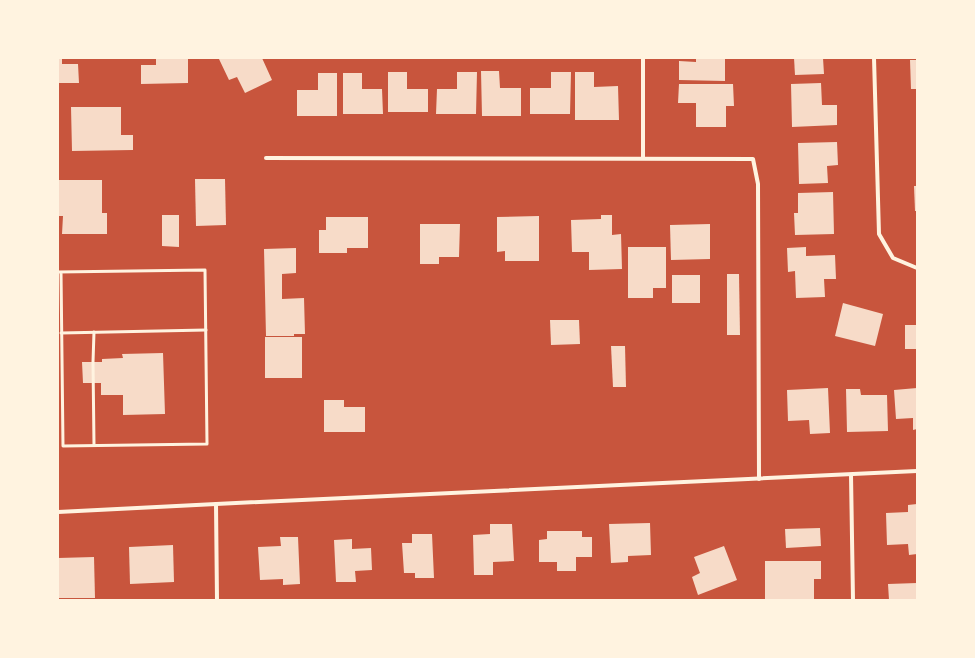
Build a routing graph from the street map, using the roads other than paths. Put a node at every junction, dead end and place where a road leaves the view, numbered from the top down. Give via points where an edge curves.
1 (643, 58) edge
2 (874, 58) edge
3 (266, 158) dead end
4 (643, 158) junction
5 (917, 268) edge
6 (59, 272) edge
7 (206, 330) junction
8 (94, 332) junction
9 (61, 333) junction
10 (94, 445) junction
11 (917, 471) edge
12 (851, 475) junction
13 (759, 479) junction
14 (216, 504) junction
15 (58, 512) edge
16 (217, 600) edge
17 (853, 600) edge

1 - 4 street
2 - 5 street via 879,234 893,258
3 - 4 street
4 - 13 street via 753,159 758,184
6 - 7 lane via 205,270
6 - 9 lane
7 - 8 lane
7 - 10 lane via 207,444
8 - 9 lane
8 - 10 lane
9 - 10 lane via 63,446
11 - 12 street
12 - 13 street
12 - 17 street
13 - 14 street
14 - 15 street
14 - 16 street

